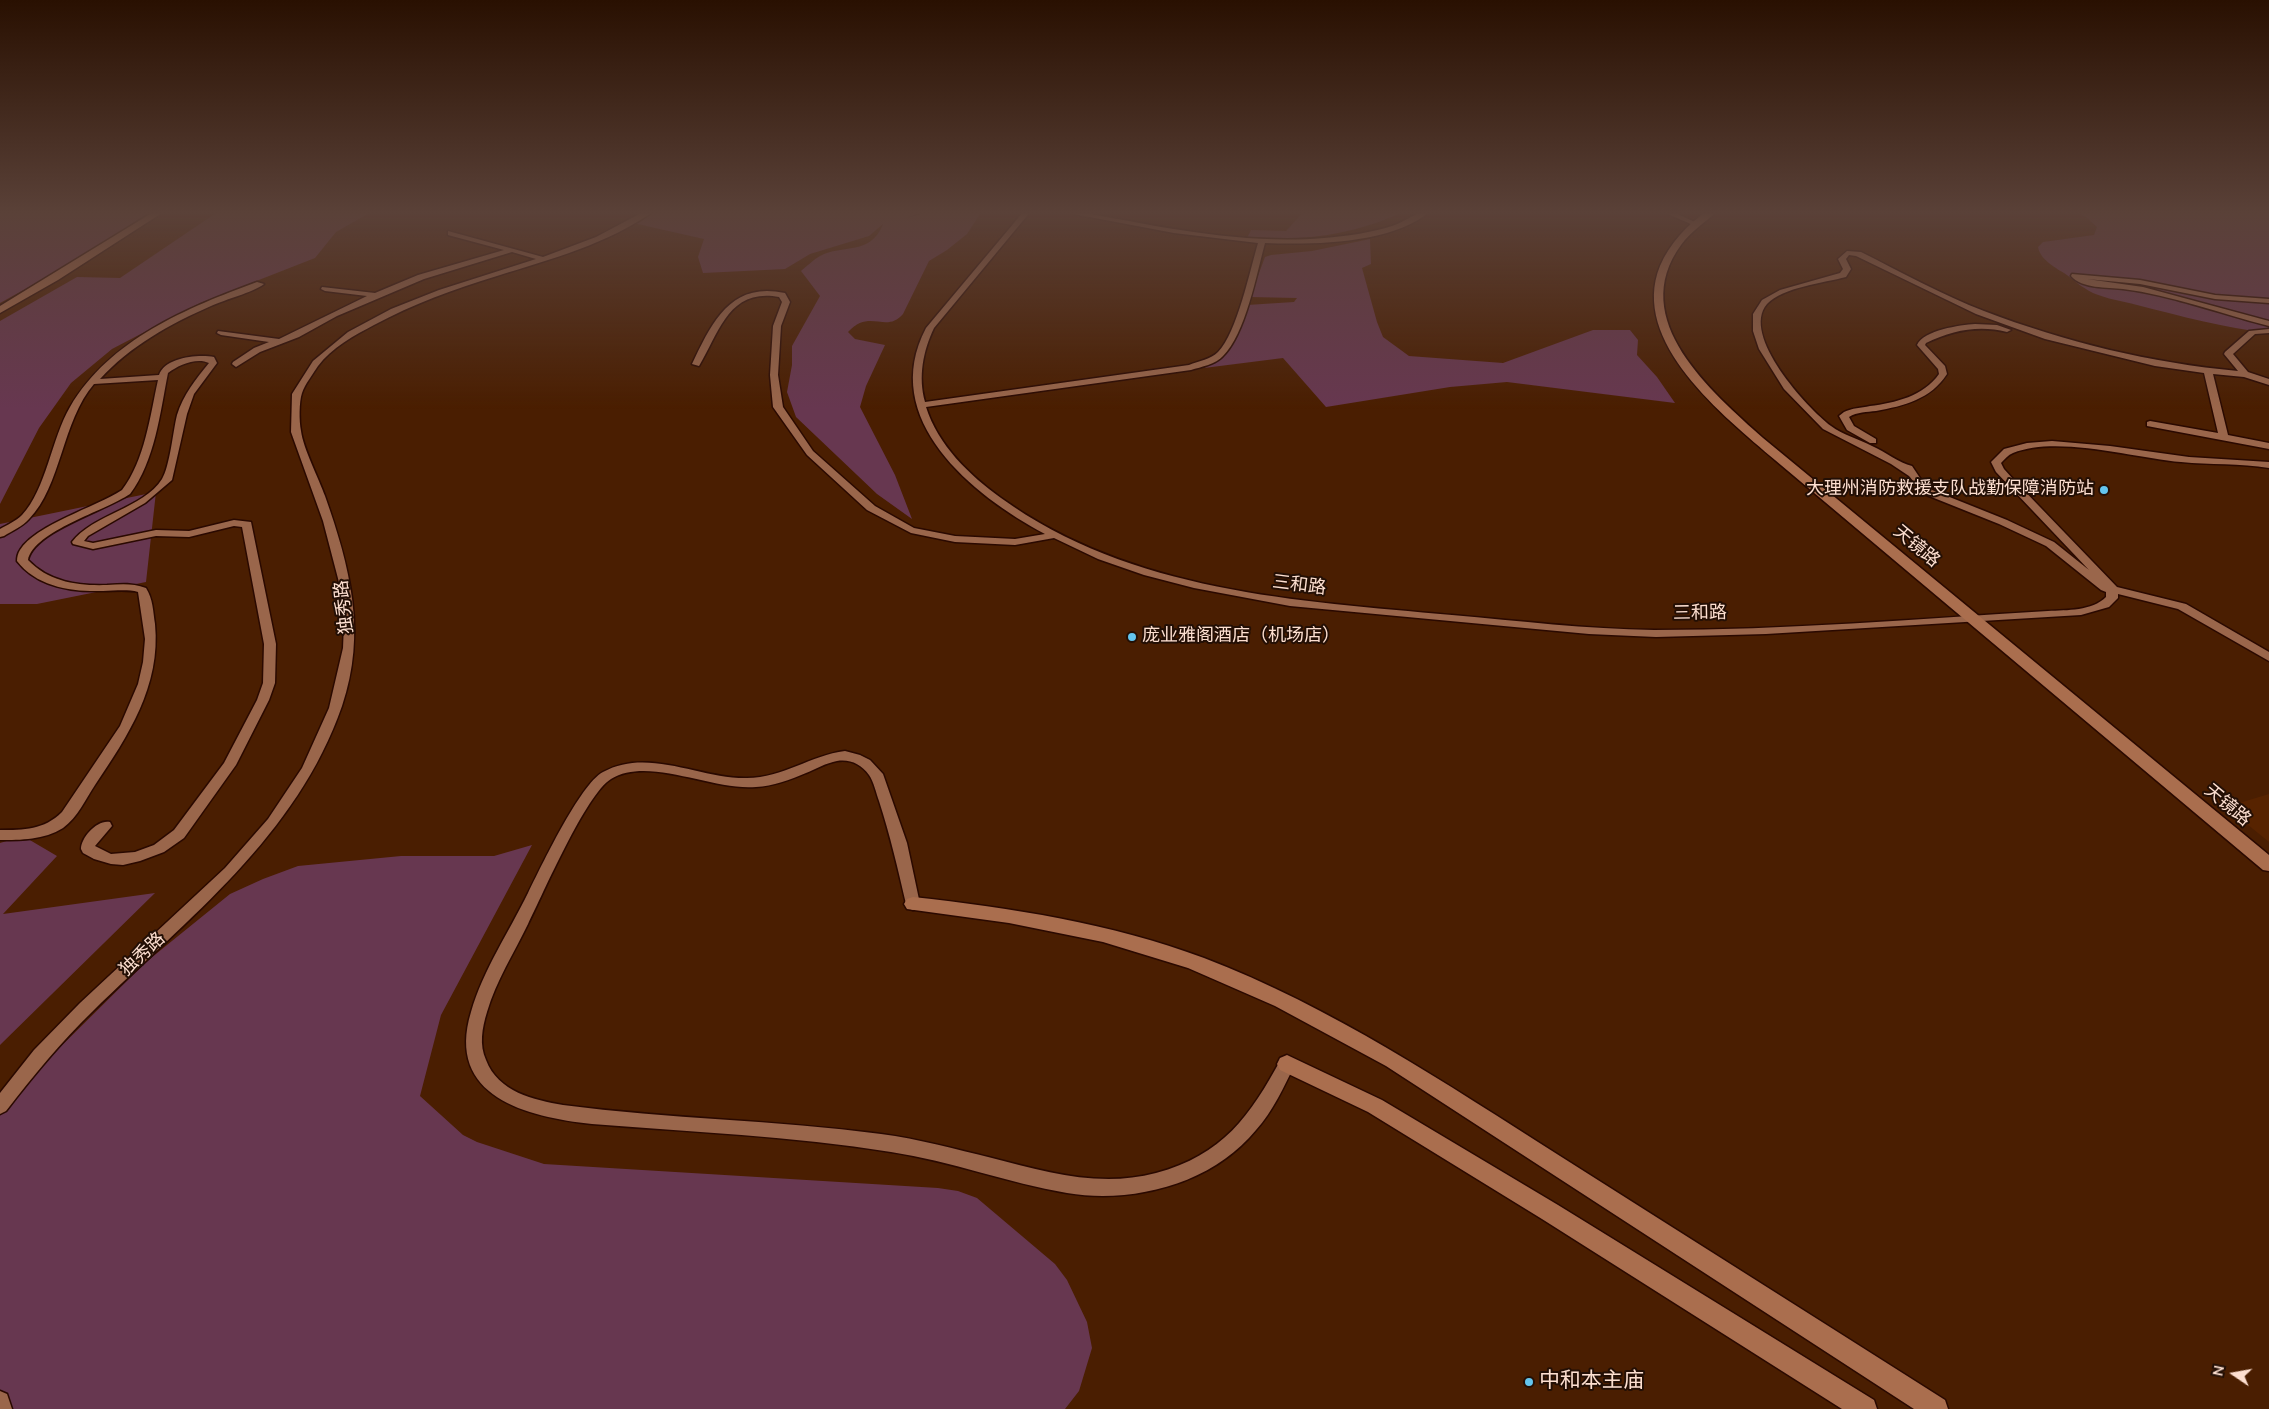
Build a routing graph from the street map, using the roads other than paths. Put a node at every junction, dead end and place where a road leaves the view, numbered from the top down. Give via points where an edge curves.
1 (58, 277) edge
2 (422, 277) edge
3 (485, 277) edge
4 (972, 277) edge
5 (1251, 277) edge
6 (1661, 277) edge
7 (1836, 277) edge
8 (1904, 277) edge
9 (2076, 277) edge
10 (2083, 277) edge
11 (260, 284) dead end
12 (325, 289) dead end
13 (376, 295) junction
14 (2269, 301) edge
15 (0, 310) edge
16 (2269, 324) edge
17 (2269, 331) edge
18 (221, 334) dead end
19 (2048, 336) junction
20 (280, 341) junction
21 (236, 364) dead end
22 (696, 364) dead end
23 (2208, 371) junction
24 (2245, 374) junction
25 (163, 377) junction
26 (92, 382) junction
27 (2269, 382) edge
28 (920, 405) junction
29 (2150, 424) dead end
30 (2224, 436) junction
31 (2269, 446) edge
32 (2269, 464) edge
33 (1912, 474) junction
34 (0, 534) edge
35 (1055, 535) junction
36 (2112, 591) junction
37 (1973, 618) junction
38 (2269, 657) edge
39 (105, 826) dead end
40 (0, 836) edge
41 (2269, 865) edge
42 (913, 904) joint
43 (1287, 1064) joint
44 (0, 1106) edge
45 (0, 1401) edge
46 (2, 1409) edge
47 (1866, 1409) edge
48 (1936, 1409) edge

1 - 15 street
2 - 13 street
3 - 44 street, 独秀路 via 448,288 379,318 329,351 304,380 294,405 295,426 328,522 349,613 346,665 331,719 317,753 250,850 194,908 67,1028
4 - 28 street, 三和路 via 926,336 917,372
5 - 28 street via 1227,348 1208,361 1191,367
6 - 37 street, 天镜路 via 1659,310 1664,329 1684,362 1719,402 1761,441
7 - 33 street via 1800,286 1764,303 1757,314 1757,329 1771,365 1827,428 1890,458
8 - 19 street via 1979,312
9 - 16 street via 2092,283 2143,289
10 - 14 street via 2140,282 2215,297
11 - 26 street via 209,304 152,334 118,357
12 - 13 street
13 - 20 street
17 - 24 street via 2248,334 2228,354
18 - 20 street
19 - 23 street via 2155,363
19 - 33 street via 2022,335 1990,326 1934,335 1921,343 1942,368 1939,382 1927,392 1908,399 1844,416 1850,428 1894,453
20 - 21 street via 257,350
22 - 35 street via 714,327 736,301 764,291 782,295 786,302 777,326 774,375 778,407 810,453 871,508 911,530 955,539 1015,542
23 - 24 street
23 - 30 street
24 - 27 street
25 - 26 street
25 - 39 street via 167,370 182,362 201,358 214,361 190,394 165,482 144,499 84,534 77,542 95,546 156,533 189,534 234,523 247,524 270,644 268,683 263,700 229,765 169,843 140,857 123,860 103,857 88,849 88,843
25 - 40 street via 139,468 127,492 37,538 24,548 21,557 27,567 40,576 63,584 144,591 151,629 151,658 140,698 118,742 63,820 36,834
26 - 34 street via 74,409 32,509 25,518
28 - 35 street, 三和路 via 940,446 966,475 995,500
29 - 30 street
30 - 31 street
32 - 36 street via 2178,459 2084,445 2061,444 2005,451 1996,462 2004,475 2098,572
33 - 36 street via 1924,488 1938,497 2050,544
35 - 37 street, 三和路 via 1108,559 1197,586 1299,604 1371,612 1641,633 1882,625
36 - 37 street, 三和路 via 2112,598 2105,604 2081,612
36 - 38 street via 2182,606
37 - 41 street, 天镜路
42 - 43 street via 900,843 876,774 859,759 838,755 791,774 746,784 656,769 621,769 607,775 598,784 563,840 483,998 473,1038 475,1056 491,1083 506,1095 540,1108 881,1142 1068,1185 1103,1189 1166,1178 1193,1169 1218,1154 1244,1132 1266,1104
42 - 48 street via 1012,915 1066,925 1175,955 1334,1026 1394,1060
43 - 47 street via 1375,1106
45 - 46 street

